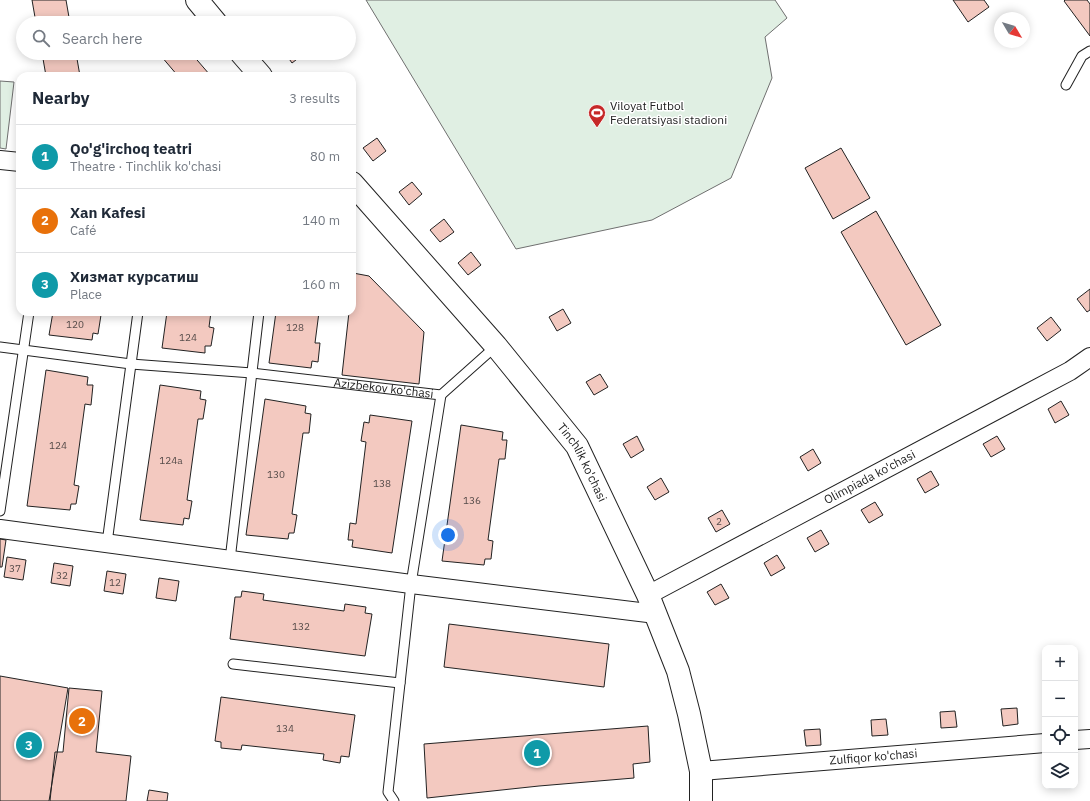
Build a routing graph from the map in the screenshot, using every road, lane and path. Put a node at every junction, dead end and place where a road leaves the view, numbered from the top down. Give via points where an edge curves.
1 (197, 0) edge
2 (210, 16) edge
3 (1090, 51) edge
4 (247, 60) edge
5 (258, 72) edge
6 (1066, 85) dead end
7 (0, 160) edge
8 (16, 162) edge
9 (356, 188) edge
10 (28, 316) edge
11 (137, 316) edge
12 (259, 316) edge
13 (496, 346) junction
14 (0, 347) edge
15 (24, 350) junction
16 (1090, 357) edge
17 (131, 364) junction
18 (252, 373) junction
19 (441, 395) junction
20 (0, 511) edge
21 (0, 529) edge
22 (107, 543) junction
23 (230, 560) junction
24 (411, 584) junction
25 (652, 605) junction
26 (233, 664) dead end
27 (400, 683) junction
28 (1090, 739) edge
29 (1078, 740) edge
30 (1042, 743) edge
31 (701, 771) junction
32 (394, 801) edge
33 (701, 801) edge

1 - 2 street
3 - 6 lane via 1082,56
4 - 5 street
7 - 8 street
9 - 13 street, Tinchlik ko'chasi
10 - 15 lane
11 - 17 lane
12 - 18 lane
13 - 19 lane, Azizbekov ko'chasi
13 - 25 street, Tinchlik ko'chasi via 577,446
14 - 15 lane, Azizbekov ko'chasi
15 - 17 lane, Azizbekov ko'chasi
15 - 20 lane
16 - 25 street, Olimpiada ko'chasi via 1070,371
17 - 18 lane, Azizbekov ko'chasi
17 - 22 lane
18 - 19 lane, Azizbekov ko'chasi
18 - 23 lane
19 - 24 lane
21 - 22 street
22 - 23 street
23 - 24 street
24 - 25 street
24 - 27 lane
25 - 31 street, Tinchlik ko'chasi via 678,671
26 - 27 lane
27 - 32 lane via 388,792
28 - 29 street
30 - 31 street, Zulfiqor ko'chasi
31 - 33 street, Tinchlik ko'chasi

